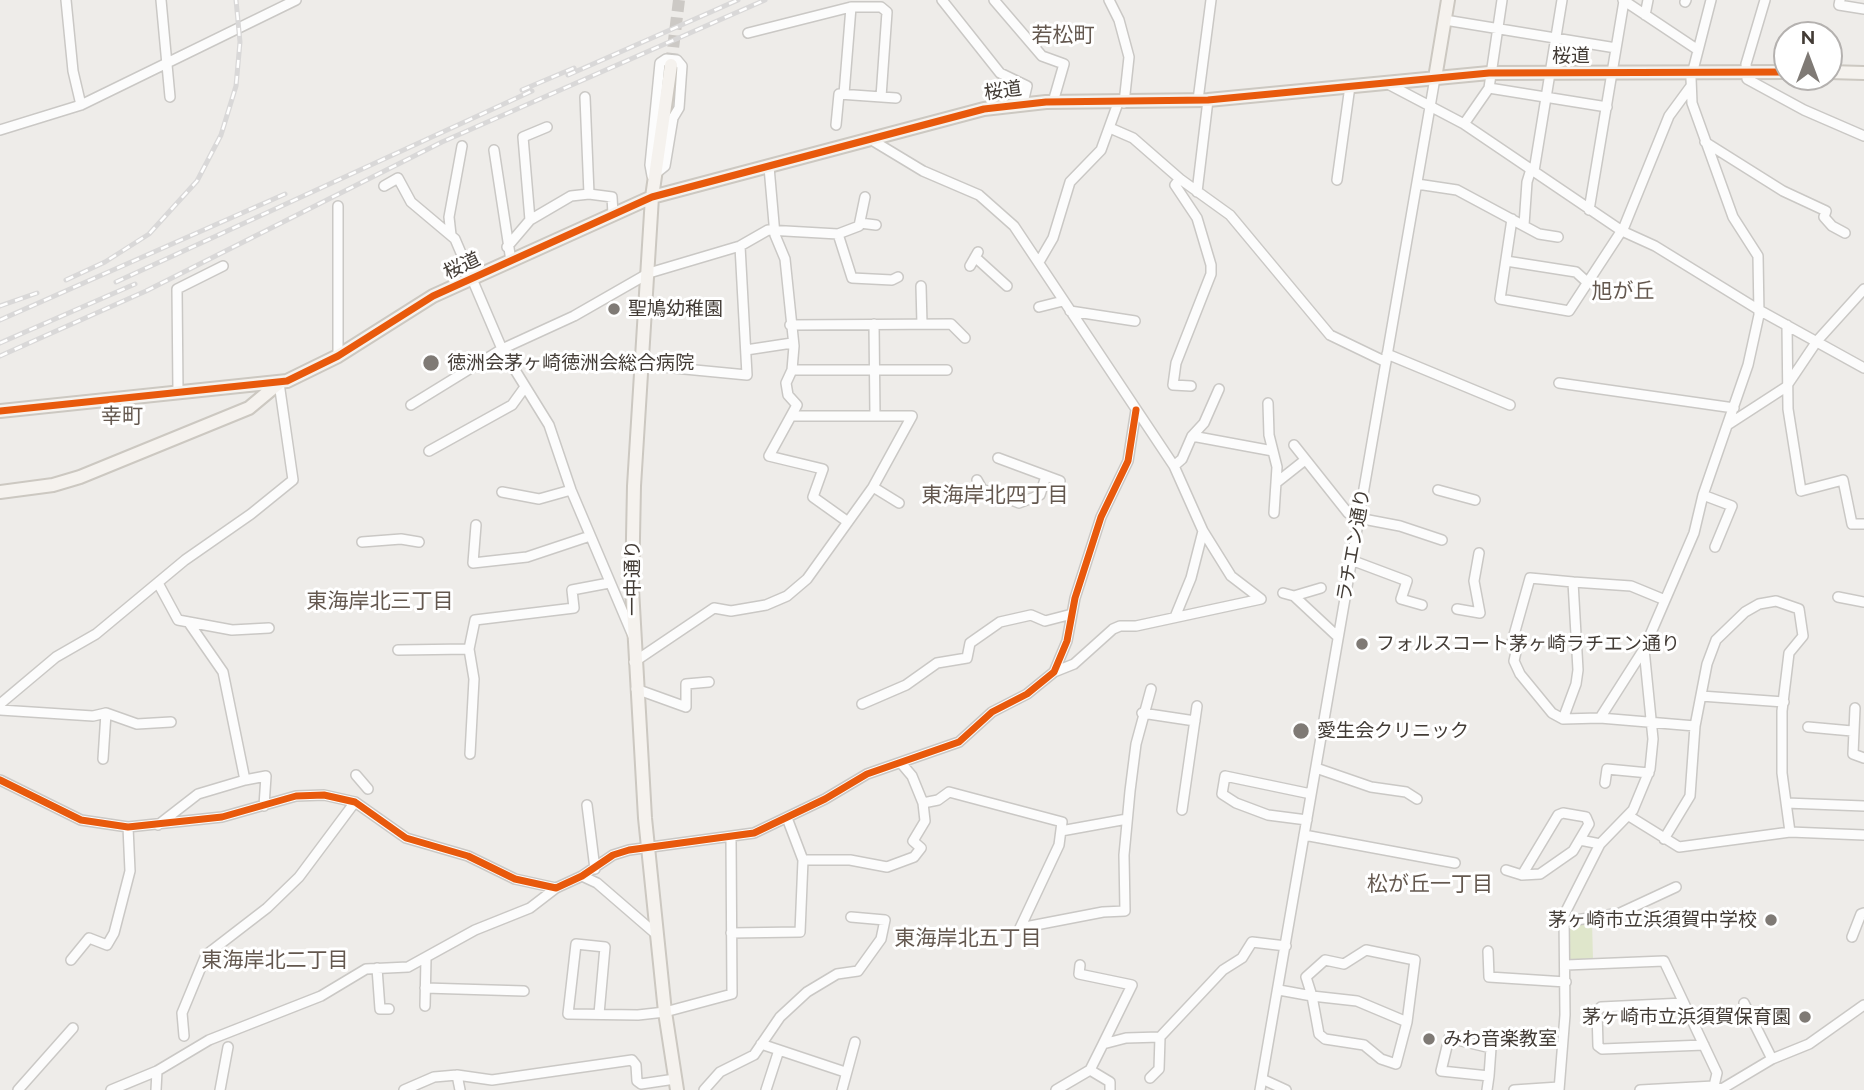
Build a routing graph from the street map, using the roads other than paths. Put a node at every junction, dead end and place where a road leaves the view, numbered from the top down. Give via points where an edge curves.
1 (66, 0) edge
2 (161, 0) edge
3 (296, 0) edge
4 (942, 0) edge
5 (994, 0) edge
6 (1109, 0) edge
7 (1211, 0) edge
8 (1448, 0) edge
9 (1502, 0) edge
10 (1562, 0) edge
11 (1623, 0) edge
12 (1648, 0) edge
13 (1711, 0) edge
14 (1765, 0) edge
15 (1840, 0) edge
16 (882, 3) edge
17 (851, 7) junction
18 (1864, 9) edge
19 (1645, 15) junction
20 (1445, 19) junction
21 (1497, 28) junction
22 (748, 33) dead end
23 (1556, 38) junction
24 (1616, 48) junction
25 (1698, 50) junction
26 (167, 61) junction
27 (671, 65) tunnel mouth
28 (1550, 72) junction
29 (1612, 72) junction
30 (1693, 72) junction
31 (1745, 72) junction
32 (1773, 72) edge
33 (1843, 72) edge
34 (1489, 73) junction
35 (1864, 73) edge
36 (1435, 78) junction
37 (1386, 83) junction
38 (1350, 86) junction
39 (1691, 86) junction
40 (1489, 88) junction
41 (844, 94) junction
42 (170, 97) dead end
43 (585, 97) dead end
44 (881, 97) junction
45 (1546, 97) junction
46 (896, 98) dead end
47 (1203, 100) junction
48 (1054, 102) junction
49 (1023, 103) junction
50 (1121, 103) junction
51 (81, 104) junction
52 (1432, 105) junction
53 (1607, 107) junction
54 (1464, 124) junction
55 (836, 125) dead end
56 (547, 127) dead end
57 (1110, 128) junction
58 (0, 130) edge
59 (1864, 136) edge
60 (869, 139) junction
61 (1705, 142) junction
62 (462, 146) dead end
63 (494, 150) dead end
64 (769, 167) junction
65 (1532, 170) junction
66 (1180, 179) junction
67 (1337, 180) dead end
68 (1417, 184) junction
69 (654, 185) junction
70 (384, 186) dead end
71 (1198, 192) junction
72 (589, 194) junction
73 (865, 197) dead end
74 (338, 206) dead end
75 (1589, 210) junction
76 (613, 214) junction
77 (1512, 219) junction
78 (530, 220) junction
79 (860, 223) junction
80 (876, 225) dead end
81 (1524, 225) junction
82 (776, 229) junction
83 (1622, 231) junction
84 (1845, 233) dead end
85 (838, 234) junction
86 (451, 235) junction
87 (1558, 237) dead end
88 (740, 246) junction
89 (507, 247) junction
90 (974, 258) dead end
91 (511, 261) junction
92 (1039, 261) junction
93 (1506, 261) junction
94 (223, 266) dead end
95 (649, 273) junction
96 (473, 277) junction
97 (898, 277) dead end
98 (1588, 283) junction
99 (921, 286) dead end
100 (1007, 286) dead end
101 (1864, 289) edge
102 (1063, 301) junction
103 (1039, 307) dead end
104 (1759, 310) junction
105 (1070, 311) junction
106 (1135, 321) dead end
107 (874, 324) junction
108 (922, 324) junction
109 (790, 325) junction
110 (1787, 325) junction
111 (965, 338) dead end
112 (1817, 341) junction
113 (792, 343) junction
114 (502, 349) junction
115 (746, 350) junction
116 (338, 356) junction
117 (1387, 358) junction
118 (643, 365) junction
119 (1864, 368) edge
120 (792, 370) junction
121 (874, 370) junction
122 (947, 370) dead end
123 (279, 383) junction
124 (1559, 383) dead end
125 (1191, 386) dead end
126 (525, 387) junction
127 (1786, 387) junction
128 (1219, 390) dead end
129 (177, 392) junction
130 (1268, 403) dead end
131 (411, 405) dead end
132 (1510, 405) dead end
133 (1734, 408) junction
134 (1136, 410) junction
135 (0, 411) edge
136 (793, 416) junction
137 (874, 416) junction
138 (1729, 424) junction
139 (1192, 436) junction
140 (1293, 445) dead end
141 (1273, 451) junction
142 (429, 452) dead end
143 (998, 458) dead end
144 (1305, 460) junction
145 (1174, 466) junction
146 (1046, 476) junction
147 (977, 480) dead end
148 (1060, 481) dead end
149 (1276, 483) junction
150 (873, 487) junction
151 (1438, 490) dead end
152 (571, 491) junction
153 (0, 492) edge
154 (502, 492) dead end
155 (1703, 495) junction
156 (1475, 500) dead end
157 (899, 503) dead end
158 (1273, 513) dead end
159 (1348, 513) dead end
160 (1358, 518) junction
161 (848, 522) junction
162 (1864, 524) edge
163 (476, 525) dead end
164 (1203, 531) junction
165 (590, 536) junction
166 (1443, 540) dead end
167 (362, 542) dead end
168 (419, 542) dead end
169 (1715, 547) dead end
170 (1479, 553) dead end
171 (1351, 560) junction
172 (1573, 582) junction
173 (158, 583) junction
174 (609, 583) junction
175 (1321, 588) dead end
176 (1283, 593) dead end
177 (1294, 596) junction
178 (1838, 597) dead end
179 (1665, 600) junction
180 (1864, 602) edge
181 (1422, 605) dead end
182 (1457, 609) dead end
183 (1072, 614) junction
184 (1175, 617) junction
185 (189, 623) junction
186 (269, 628) dead end
187 (633, 637) junction
188 (1338, 637) junction
189 (470, 649) junction
190 (1644, 649) junction
191 (398, 650) dead end
192 (634, 662) junction
193 (1054, 672) junction
194 (709, 682) dead end
195 (636, 689) junction
196 (1151, 689) dead end
197 (1701, 696) junction
198 (1784, 702) junction
199 (0, 704) edge
200 (862, 704) dead end
201 (1198, 706) dead end
202 (1855, 708) dead end
203 (0, 710) edge
204 (106, 713) junction
205 (1142, 713) junction
206 (1600, 718) junction
207 (1563, 719) junction
208 (1195, 721) junction
209 (171, 722) dead end
210 (1652, 724) junction
211 (1695, 726) junction
212 (1808, 727) dead end
213 (1852, 731) junction
214 (470, 754) dead end
215 (103, 758) dead end
216 (1864, 758) edge
217 (901, 763) junction
218 (1315, 768) junction
219 (1649, 773) junction
220 (356, 775) dead end
221 (0, 780) edge
222 (245, 780) junction
223 (1605, 783) dead end
224 (368, 789) dead end
225 (1311, 794) junction
226 (1418, 799) dead end
227 (355, 802) junction
228 (923, 803) junction
229 (1786, 803) junction
230 (587, 805) dead end
231 (264, 806) junction
232 (1864, 806) edge
233 (1182, 810) dead end
234 (1629, 816) junction
235 (787, 818) junction
236 (1127, 819) junction
237 (1307, 820) junction
238 (157, 826) junction
239 (128, 827) junction
240 (1061, 831) junction
241 (1790, 832) junction
242 (1304, 835) junction
243 (1864, 835) edge
244 (731, 838) junction
245 (1664, 839) junction
246 (1580, 840) junction
247 (1600, 844) junction
248 (648, 846) junction
249 (803, 860) junction
250 (1455, 863) dead end
251 (595, 869) junction
252 (1506, 870) dead end
253 (1522, 875) junction
254 (582, 876) junction
255 (1676, 887) dead end
256 (556, 888) junction
257 (1864, 913) edge
258 (852, 917) dead end
259 (1564, 922) junction
260 (731, 933) junction
261 (656, 934) junction
262 (1852, 937) dead end
263 (1286, 946) junction
264 (1488, 951) dead end
265 (426, 958) junction
266 (71, 960) dead end
267 (1080, 965) dead end
268 (1566, 965) junction
269 (377, 968) junction
270 (1566, 982) junction
271 (425, 988) junction
272 (524, 990) dead end
273 (1279, 990) junction
274 (1312, 996) junction
275 (1684, 1003) junction
276 (1744, 1003) dead end
277 (1864, 1005) edge
278 (425, 1006) dead end
279 (389, 1009) dead end
280 (665, 1012) junction
281 (599, 1014) junction
282 (1407, 1022) junction
283 (72, 1028) dead end
284 (184, 1035) dead end
285 (1160, 1037) junction
286 (855, 1042) dead end
287 (761, 1044) junction
288 (1103, 1044) junction
289 (1704, 1045) junction
290 (228, 1048) dead end
291 (779, 1050) junction
292 (1772, 1059) junction
293 (1090, 1070) junction
294 (156, 1071) junction
295 (845, 1072) junction
296 (457, 1075) junction
297 (1489, 1076) junction
298 (1150, 1078) dead end
299 (1262, 1079) junction
300 (676, 1084) edge
301 (1559, 1088) edge
302 (1718, 1088) edge
303 (18, 1090) edge
304 (111, 1090) edge
305 (156, 1090) edge
306 (220, 1090) edge
307 (404, 1090) edge
308 (460, 1090) edge
309 (704, 1090) edge
310 (766, 1090) edge
311 (842, 1090) edge
312 (1056, 1090) edge
313 (1110, 1090) edge
314 (1260, 1090) edge
315 (1286, 1090) edge
316 (1487, 1090) edge
317 (1514, 1090) edge
318 (1640, 1090) edge

1 - 51 street
2 - 26 street
3 - 26 street
4 - 49 street via 1000,73 1027,86
5 - 48 street via 1042,56 1064,64
6 - 50 street via 1129,57
7 - 47 street
8 - 20 street, ラチエン通り
9 - 21 street
10 - 23 street
11 - 19 street
11 - 24 street
12 - 19 street
13 - 25 street
14 - 31 street
15 - 18 street via 1839,5
16 - 17 street
16 - 44 street via 887,12
17 - 22 street
17 - 41 street
19 - 25 street
20 - 21 street
20 - 36 street, ラチエン通り
21 - 23 street
21 - 34 street
23 - 24 street
23 - 28 street
24 - 29 street
25 - 30 street
26 - 42 street
26 - 51 street
27 - 69 street, 一中通り
28 - 29 street, 桜道
28 - 34 street, 桜道
28 - 45 street
29 - 30 street, 桜道
29 - 53 street
30 - 31 street, 桜道
30 - 39 street
31 - 32 street, 桜道
31 - 59 street via 1750,82
33 - 35 street
34 - 36 street, 桜道
34 - 40 street
36 - 37 street, 桜道
36 - 52 street, ラチエン通り
37 - 38 street, 桜道
37 - 52 street
38 - 47 street, 桜道
38 - 67 street
39 - 61 street
39 - 83 street via 1669,117
40 - 45 street
40 - 54 street
41 - 44 street
41 - 55 street via 839,94
43 - 72 street
44 - 46 street
45 - 53 street
45 - 65 street
47 - 50 street, 桜道
47 - 71 street
48 - 49 street, 桜道
48 - 50 street, 桜道
49 - 60 street, 桜道
50 - 57 street
51 - 58 street
52 - 54 street
52 - 68 street, ラチエン通り
53 - 75 street
54 - 65 street
56 - 78 street via 523,136
57 - 66 street via 1133,138
57 - 92 street via 1101,150 1070,182 1052,238
60 - 64 street, 桜道
60 - 92 street via 923,171 979,195 1005,215
61 - 84 street via 1826,212 1824,217 1832,226
61 - 104 street via 1733,218 1756,250
62 - 86 street via 449,217
63 - 89 street
64 - 69 street, 桜道
64 - 82 street
65 - 75 street
65 - 81 street
66 - 71 street
66 - 125 street via 1175,185 1197,218 1211,265 1176,363 1173,385
68 - 77 street via 1457,190
68 - 117 street, ラチエン通り
69 - 69 street via 650,165 660,63 677,60 682,66 679,108 665,166
69 - 76 street, 桜道
69 - 95 street, 一中通り
70 - 86 street via 398,178 411,202
71 - 117 street via 1230,215 1330,335
72 - 76 street via 612,197
72 - 78 street via 563,199
73 - 79 street
74 - 116 street
75 - 83 street
76 - 91 street, 桜道
77 - 81 street
77 - 93 street
78 - 89 street
79 - 80 street
79 - 85 street
81 - 87 street
82 - 85 street
82 - 88 street
82 - 109 street via 785,259
83 - 98 street
83 - 104 street
85 - 97 street via 852,278
86 - 96 street
88 - 95 street
88 - 115 street
89 - 91 street
90 - 100 street
91 - 96 street, 桜道
92 - 102 street
93 - 98 street via 1576,272
93 - 98 street via 1500,299 1569,311
94 - 129 street via 177,289
95 - 114 street via 575,316
95 - 118 street, 一中通り
96 - 114 street
96 - 116 street, 桜道 via 410,309
99 - 108 street
101 - 112 street
102 - 103 street
102 - 105 street
104 - 110 street
104 - 133 street
105 - 106 street
105 - 134 street
107 - 108 street
107 - 109 street
107 - 121 street
108 - 111 street via 951,324
109 - 113 street
110 - 112 street
110 - 127 street
112 - 119 street
112 - 127 street
113 - 115 street
113 - 120 street
114 - 126 street
114 - 131 street
115 - 118 street via 747,375
116 - 123 street, 桜道
117 - 132 street
117 - 160 street, ラチエン通り
118 - 187 street, 一中通り via 633,519
120 - 121 street
120 - 136 street via 786,383 788,395 797,405
121 - 122 street
121 - 137 street
123 - 129 street
123 - 153 street via 249,408 80,477
123 - 173 street via 293,480
124 - 133 street
126 - 142 street via 512,405
126 - 152 street via 549,425
127 - 138 street
127 - 162 street via 1801,491 1843,480 1852,524
128 - 139 street via 1204,423
129 - 135 street
130 - 141 street
133 - 138 street
134 - 145 street
134 - 183 street via 1128,461 1101,517
136 - 137 street
136 - 161 street via 769,456 823,469 813,497
137 - 150 street via 912,416
138 - 155 street
139 - 141 street
139 - 145 street
140 - 144 street
141 - 149 street
143 - 146 street
144 - 149 street
144 - 159 street
145 - 164 street
146 - 147 street via 1040,495 1018,503 982,489
146 - 148 street
149 - 158 street
150 - 157 street
150 - 161 street
151 - 156 street
152 - 154 street via 539,499
152 - 165 street
155 - 169 street via 1732,506
155 - 179 street via 1694,533
160 - 166 street
160 - 171 street, ラチエン通り
161 - 192 street via 816,570 787,596 731,611 714,608
163 - 165 street via 473,563 527,557
164 - 184 street
164 - 184 street via 1240,585 1261,600
165 - 174 street
167 - 168 street
170 - 182 street via 1474,581 1480,613
171 - 181 street via 1407,580 1401,599
171 - 188 street, ラチエン通り
172 - 179 street via 1625,585
172 - 207 street via 1578,670
172 - 207 street via 1530,578 1512,642 1517,647 1514,661 1528,686
173 - 185 street via 177,620
173 - 199 street
174 - 187 street
174 - 189 street via 572,590 574,608 475,620
175 - 177 street
176 - 177 street
177 - 188 street
178 - 180 street
179 - 190 street
183 - 193 street
183 - 200 street via 1045,621 1031,615 1000,622 970,643 967,658 937,663 906,685
184 - 193 street via 1112,629 1074,664
185 - 186 street via 232,630
185 - 222 street via 223,673
187 - 192 street, 一中通り
188 - 218 street, ラチエン通り
189 - 191 street
189 - 214 street via 474,679
190 - 206 street
190 - 210 street
192 - 195 street, 一中通り
193 - 217 street via 1027,694 992,712 958,742
194 - 195 street via 686,684 686,707
195 - 248 street, 一中通り
196 - 205 street
197 - 198 street
197 - 198 street via 1712,649 1723,631 1759,604 1776,601 1798,609 1803,636 1789,653
197 - 211 street
198 - 229 street
201 - 208 street
202 - 213 street
203 - 204 street
204 - 209 street via 133,723
204 - 215 street
205 - 208 street
205 - 236 street
206 - 207 street
206 - 210 street
208 - 233 street
210 - 211 street
210 - 219 street
211 - 245 street via 1690,796
212 - 213 street
213 - 216 street via 1853,754
217 - 228 street
217 - 235 street via 854,780
218 - 225 street, ラチエン通り
218 - 226 street
219 - 223 street via 1607,765
219 - 234 street
220 - 224 street
221 - 239 street via 81,820
222 - 231 street via 266,776
222 - 238 street via 198,794
225 - 237 street, ラチエン通り
225 - 237 street via 1225,776 1222,794 1268,815
227 - 231 street via 307,794
227 - 256 street via 407,838 468,856 515,879
227 - 284 street via 299,877 206,955 182,1013
228 - 240 street via 949,792 1062,822
228 - 249 street via 925,821 913,841 921,848 914,857 887,867 850,860
229 - 232 street
229 - 241 street
230 - 251 street
231 - 238 street
234 - 245 street
234 - 247 street
235 - 244 street
235 - 249 street
236 - 240 street
236 - 240 street via 1125,911 1020,929 1059,845
237 - 242 street, ラチエン通り
238 - 239 street
239 - 266 street via 130,871 114,933 107,945 89,939
241 - 243 street
241 - 245 street via 1679,847
242 - 250 street
242 - 263 street, ラチエン通り
244 - 248 street
244 - 260 street
246 - 247 street
246 - 253 street via 1573,852 1540,874
246 - 253 street via 1589,824 1586,817 1558,815
247 - 259 street via 1573,894
248 - 251 street via 613,855
248 - 261 street, 一中通り
249 - 260 street via 800,932
251 - 254 street
252 - 253 street
254 - 256 street
254 - 261 street via 597,883
255 - 259 street via 1620,913
256 - 265 street via 530,908 475,930
257 - 262 street
258 - 287 street via 885,920 877,947 858,971 826,980 791,1005
259 - 268 street
260 - 280 street via 732,994
261 - 280 street, 一中通り
263 - 273 street, ラチエン通り
263 - 285 street via 1252,943
264 - 270 street via 1489,977
265 - 269 street via 402,969
265 - 271 street
267 - 288 street via 1079,974 1132,985
268 - 270 street
268 - 275 street via 1664,961
269 - 279 street via 380,1009
269 - 294 street via 366,969 321,996 197,1045
270 - 301 street
271 - 272 street
271 - 278 street
273 - 274 street
273 - 299 street, ラチエン通り
274 - 282 street via 1357,1001
274 - 282 street via 1319,1034 1325,1039 1364,1045 1396,1064
274 - 282 street via 1306,977 1325,960 1344,964 1366,950 1415,960
275 - 289 street
275 - 289 street via 1601,1007 1597,1012 1598,1046
276 - 292 street
277 - 292 street via 1809,1044
280 - 281 street
280 - 300 street, 一中通り
281 - 281 street via 606,947 576,944 568,1014
283 - 303 street
285 - 288 street
285 - 298 street via 1159,1069
286 - 295 street
287 - 291 street
287 - 309 street via 754,1055 720,1072
288 - 293 street
289 - 302 street via 1717,1073
290 - 306 street
291 - 295 street
291 - 310 street
292 - 302 street
293 - 312 street
293 - 313 street via 1110,1082
294 - 304 street
294 - 305 street
295 - 311 street
296 - 300 street via 492,1080 632,1060 642,1084
296 - 307 street via 434,1077
296 - 308 street
297 - 297 street via 1491,1048 1449,1038 1441,1071
297 - 316 street
299 - 314 street, ラチエン通り
299 - 315 street
301 - 317 street
302 - 318 street

